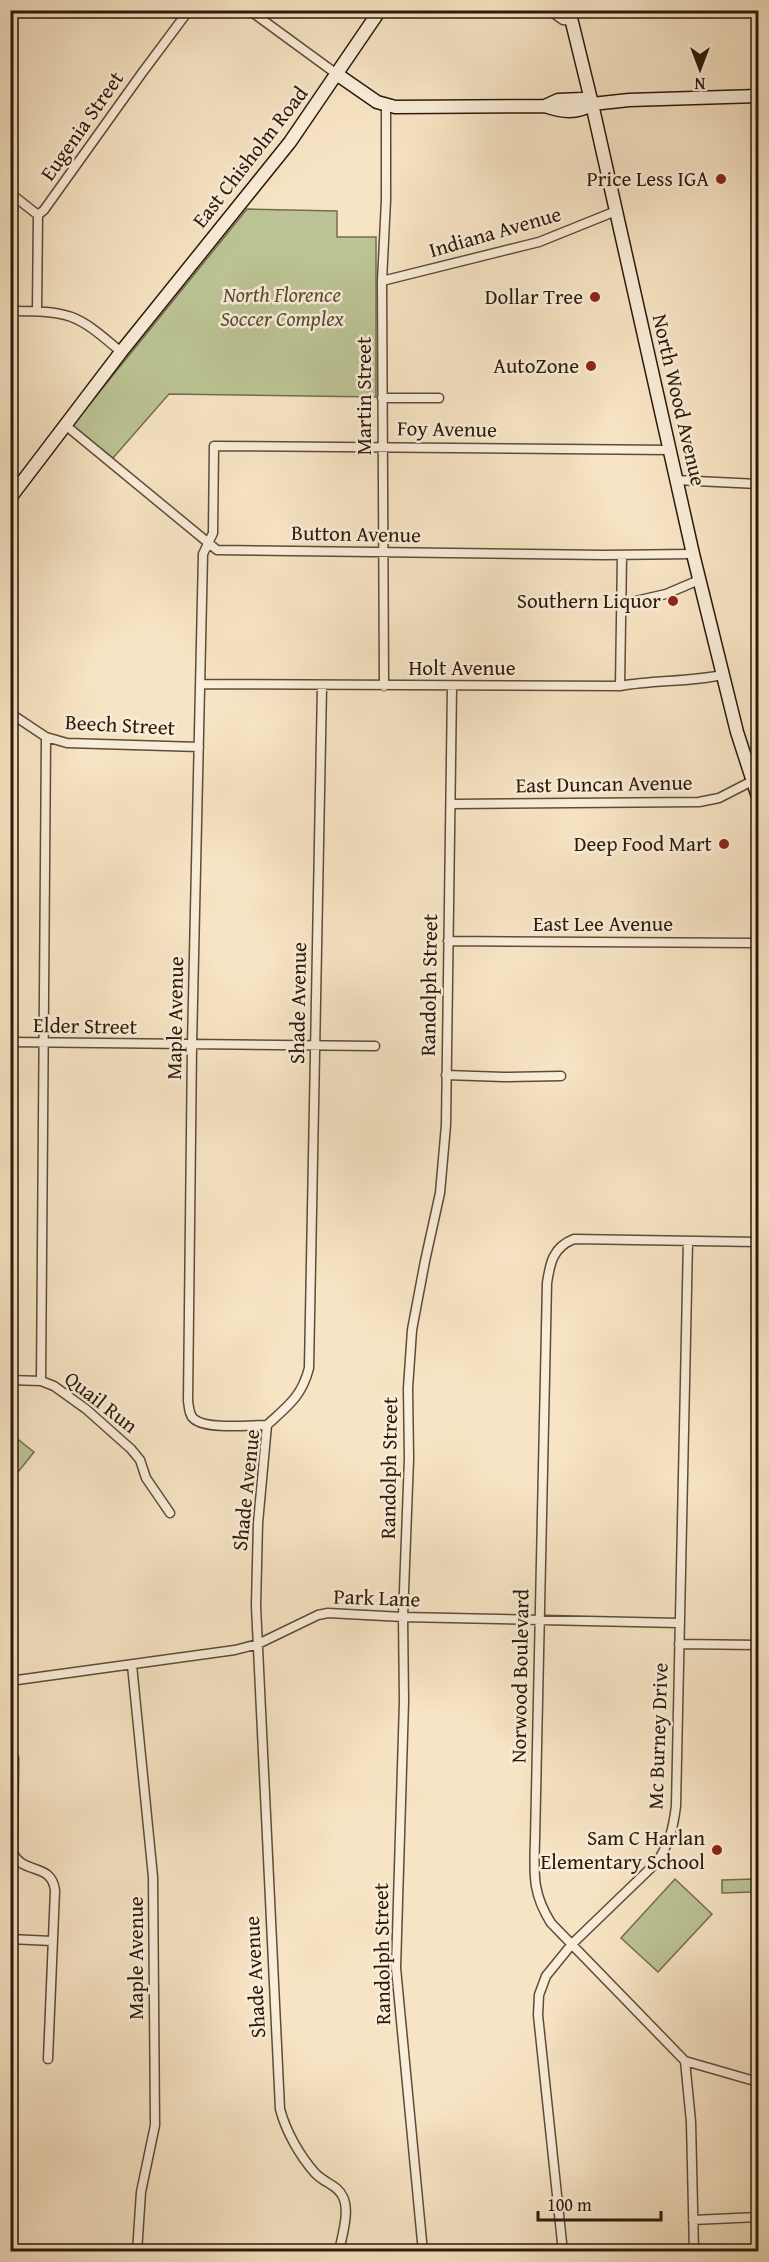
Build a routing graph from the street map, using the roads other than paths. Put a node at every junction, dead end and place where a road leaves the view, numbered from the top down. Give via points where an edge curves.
1 (189, 10) edge
2 (249, 10) edge
3 (380, 10) edge
4 (549, 10) edge
5 (570, 16) edge
6 (338, 75) junction
7 (759, 96) edge
8 (592, 104) junction
9 (386, 106) junction
10 (10, 193) edge
11 (616, 211) junction
12 (38, 214) junction
13 (382, 281) junction
14 (37, 310) junction
15 (10, 311) edge
16 (121, 352) junction
17 (382, 398) junction
18 (439, 398) dead end
19 (64, 424) junction
20 (382, 446) junction
21 (670, 450) junction
22 (676, 480) junction
23 (759, 484) edge
24 (10, 498) edge
25 (208, 543) junction
26 (382, 553) junction
27 (693, 554) junction
28 (622, 555) junction
29 (699, 580) junction
30 (622, 604) junction
31 (722, 675) junction
32 (201, 684) junction
33 (322, 686) junction
34 (384, 686) junction
35 (452, 687) junction
36 (620, 687) junction
37 (10, 713) edge
38 (46, 737) junction
39 (199, 747) junction
40 (756, 779) edge
41 (759, 797) edge
42 (452, 804) junction
43 (448, 941) junction
44 (759, 943) edge
45 (10, 1042) edge
46 (43, 1043) junction
47 (192, 1045) junction
48 (316, 1046) junction
49 (375, 1046) dead end
50 (446, 1076) junction
51 (561, 1076) dead end
52 (688, 1240) junction
53 (759, 1242) edge
54 (10, 1380) edge
55 (41, 1381) junction
56 (267, 1425) junction
57 (170, 1513) dead end
58 (403, 1617) junction
59 (539, 1619) junction
60 (679, 1623) junction
61 (258, 1644) junction
62 (679, 1644) junction
63 (759, 1645) edge
64 (132, 1665) junction
65 (10, 1681) edge
66 (14, 1758) dead end
67 (10, 1939) edge
68 (52, 1941) junction
69 (572, 1944) junction
70 (48, 2059) dead end
71 (685, 2061) junction
72 (759, 2082) edge
73 (759, 2217) edge
74 (693, 2220) junction
75 (137, 2252) edge
76 (339, 2252) edge
77 (423, 2252) edge
78 (563, 2252) edge
79 (694, 2252) edge

1 - 12 street, Eugenia Street
2 - 6 street
3 - 6 main road, East Chisholm Road
4 - 5 street via 563,20
5 - 8 main road, North Wood Avenue
6 - 9 main road
6 - 16 main road, East Chisholm Road via 290,142
7 - 8 main road
8 - 9 main road via 582,99 558,100 545,106
8 - 11 main road, North Wood Avenue
9 - 13 street, Martin Street
10 - 12 street
11 - 13 street, Indiana Avenue via 539,242
11 - 21 main road, North Wood Avenue
12 - 14 street
13 - 17 street, Martin Street
14 - 15 street
14 - 16 street via 73,316
16 - 19 main road, East Chisholm Road
17 - 18 street
17 - 20 street, Martin Street
19 - 24 main road, East Chisholm Road
19 - 25 street, Button Avenue
20 - 21 street, Foy Avenue
20 - 25 street, Foy Avenue via 214,446 213,533
20 - 26 street, Martin Street
21 - 22 main road, North Wood Avenue
22 - 23 street
22 - 27 main road, North Wood Avenue
25 - 26 street, Button Avenue via 217,550
25 - 32 street, Maple Avenue via 203,554
26 - 28 street, Button Avenue
26 - 34 street, Martin Street
27 - 28 street, Button Avenue
27 - 29 main road, North Wood Avenue
28 - 30 street
29 - 30 street via 666,594
29 - 31 main road, North Wood Avenue
30 - 36 street
31 - 36 street, Holt Avenue
31 - 40 main road, North Wood Avenue via 737,732
32 - 33 street, Holt Avenue
32 - 39 street, Maple Avenue
33 - 34 street, Holt Avenue
33 - 48 street, Shade Avenue
34 - 35 street, Holt Avenue
35 - 36 street, Holt Avenue
35 - 42 street, Randolph Street
37 - 38 street, Beech Street
38 - 39 street, Beech Street via 81,745
38 - 46 street
39 - 47 street, Maple Avenue
40 - 41 main road, North Wood Avenue
40 - 42 street, East Duncan Avenue via 719,798 699,802
42 - 43 street, Randolph Street
43 - 44 street, East Lee Avenue
43 - 50 street, Randolph Street
45 - 46 street, Elder Street
46 - 47 street, Elder Street
46 - 55 street
47 - 48 street, Elder Street
47 - 56 street, Maple Avenue via 189,1412 204,1424
48 - 49 street, Elder Street
48 - 56 street, Shade Avenue via 309,1368 296,1398
50 - 51 street
50 - 58 street, Randolph Street via 440,1193 412,1330
52 - 53 street, Norwood Boulevard
52 - 59 street, Norwood Boulevard via 574,1239 564,1243 552,1258 548,1283
52 - 60 street, Mc Burney Drive
54 - 55 street, Quail Run
55 - 57 street, Quail Run via 70,1397 131,1449
56 - 61 street, Shade Avenue via 257,1544
58 - 59 street, Park Lane
58 - 61 street, Park Lane via 328,1612
58 - 77 street, Randolph Street via 396,1968
59 - 60 street, Park Lane
59 - 69 street, Norwood Boulevard via 536,1891 551,1923
60 - 62 street, Mc Burney Drive
61 - 64 street, Park Lane
61 - 76 street, Shade Avenue via 280,2109 286,2130 315,2173 344,2198
62 - 63 street
62 - 69 street, Mc Burney Drive via 676,1806 668,1846 657,1862
64 - 65 street, Park Lane
64 - 75 street, Maple Avenue via 153,1877 155,2125 141,2192
66 - 68 street via 13,1853 23,1865 47,1874 53,1881
67 - 68 street
68 - 70 street
69 - 71 street, Norwood Boulevard
69 - 78 street, Mc Burney Drive via 546,1976 539,1995 538,2015
71 - 72 street
71 - 74 street
73 - 74 street
74 - 79 street

